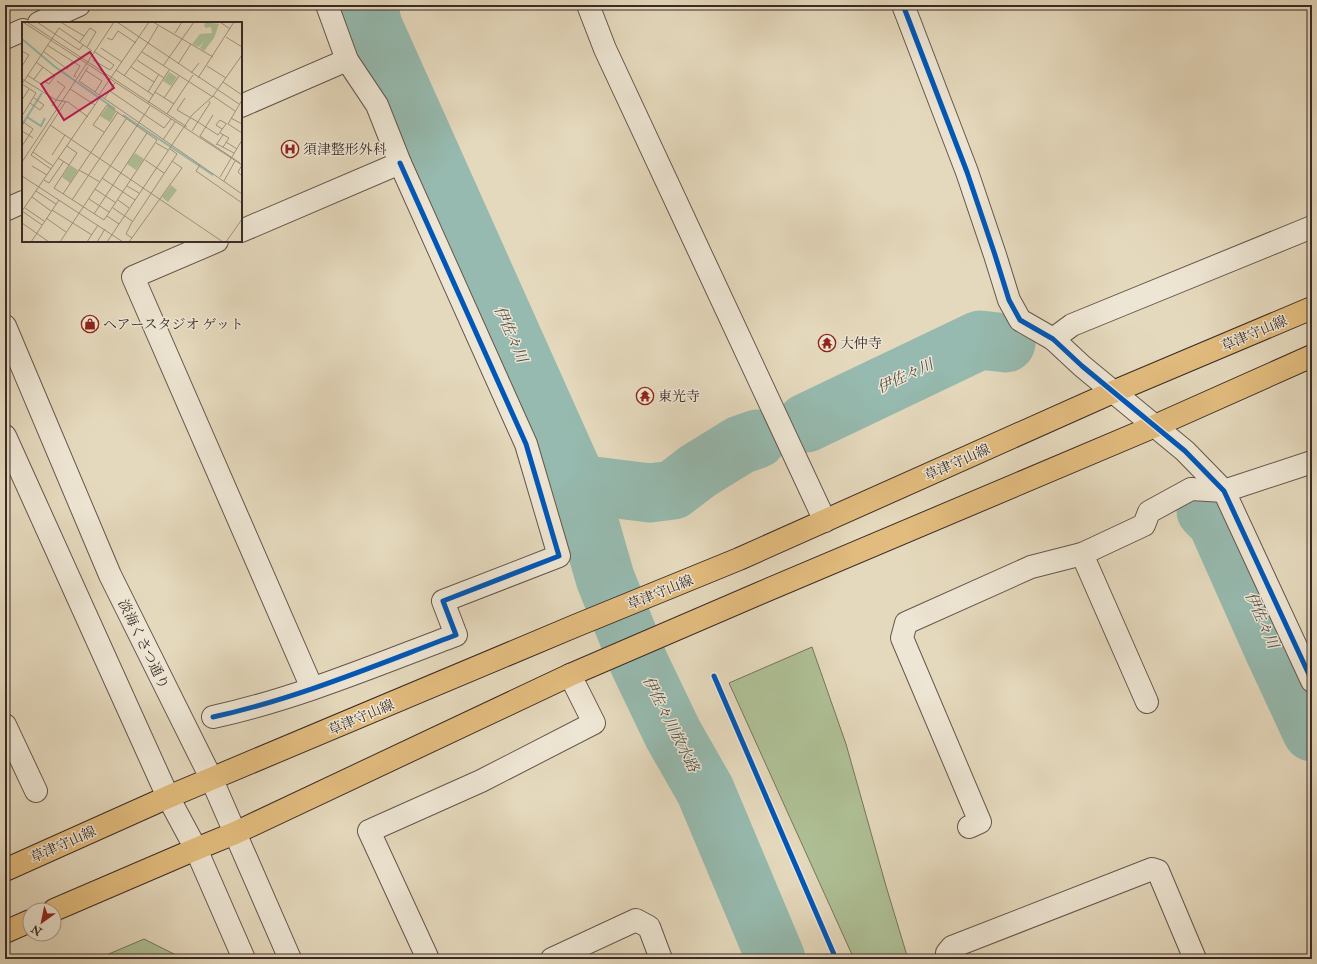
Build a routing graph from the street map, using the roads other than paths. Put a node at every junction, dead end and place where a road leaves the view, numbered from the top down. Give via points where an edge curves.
1 (79, 5) edge
2 (588, 5) edge
3 (903, 5) edge
4 (332, 7) edge
5 (41, 22) edge
6 (22, 30) edge
7 (5, 38) edge
8 (348, 60) junction
9 (242, 106) edge
10 (400, 163) junction
11 (22, 202) edge
12 (5, 210) edge
13 (1312, 228) edge
14 (242, 231) edge
15 (215, 242) edge
16 (1312, 308) edge
17 (5, 326) edge
18 (1053, 339) junction
19 (1312, 356) edge
20 (1113, 392) junction
21 (1155, 426) junction
22 (5, 436) edge
23 (1312, 462) edge
24 (1224, 491) junction
25 (825, 521) junction
26 (1082, 554) junction
27 (570, 675) junction
28 (1312, 681) edge
29 (312, 688) junction
30 (1147, 702) dead end
31 (213, 717) dead end
32 (5, 725) edge
33 (212, 780) junction
34 (36, 791) dead end
35 (168, 797) junction
36 (969, 827) dead end
37 (235, 833) junction
38 (196, 849) junction
39 (5, 870) edge
40 (62, 907) edge
41 (22, 925) edge
42 (5, 932) edge
43 (244, 959) edge
44 (290, 959) edge
45 (428, 959) edge
46 (552, 959) edge
47 (661, 959) edge
48 (949, 959) edge
49 (1196, 959) edge

1 - 5 street
2 - 25 street via 605,49
3 - 18 street via 967,172 1009,300 1020,320
4 - 8 street
6 - 7 street
8 - 9 street
8 - 10 street via 377,106
10 - 14 street
10 - 29 street via 526,444 560,556 443,601 456,635
11 - 12 street
13 - 18 street via 1072,325
15 - 29 street via 134,277
16 - 20 main road, 草津守山線
17 - 33 street, 淡海くさつ通り via 110,575
18 - 20 street
19 - 21 main road
20 - 21 street
20 - 25 main road, 草津守山線
21 - 24 street via 1185,451
21 - 27 main road
22 - 35 street
23 - 24 street
24 - 26 street via 1191,489 1149,512 1144,525
24 - 28 street
25 - 33 main road, 草津守山線
26 - 30 street
26 - 36 street via 1031,567 906,623 902,638 980,822
27 - 37 main road
27 - 45 street via 594,723 481,782 369,831
29 - 31 street via 251,709
32 - 34 street
33 - 35 main road, 草津守山線
33 - 37 street, 淡海くさつ通り
35 - 38 street
35 - 39 main road, 草津守山線
37 - 38 main road
37 - 44 street, 淡海くさつ通り
38 - 40 main road
38 - 43 street
41 - 42 main road
46 - 47 street via 636,920 649,927
48 - 49 street via 947,953 952,948 1152,870 1158,871

